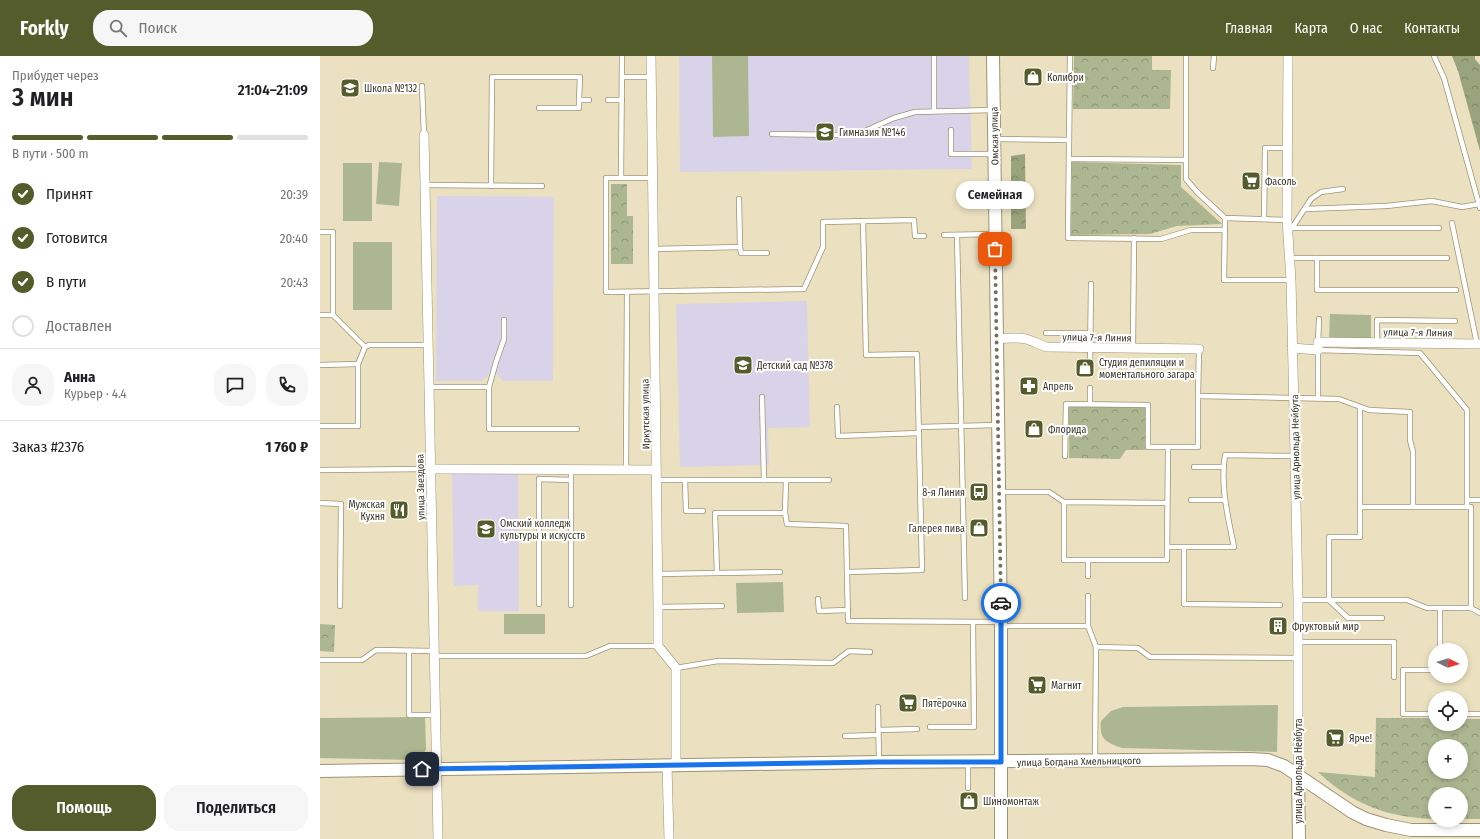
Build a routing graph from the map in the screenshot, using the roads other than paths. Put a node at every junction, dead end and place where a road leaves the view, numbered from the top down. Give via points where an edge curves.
1 (622, 56) edge
2 (651, 56) edge
3 (934, 56) edge
4 (993, 56) edge
5 (1070, 56) edge
6 (1186, 56) edge
7 (1214, 56) edge
8 (1288, 56) edge
9 (1434, 56) edge
10 (1213, 68) dead end
11 (622, 77) junction
12 (651, 77) junction
13 (422, 86) dead end
14 (579, 100) junction
15 (589, 100) dead end
16 (608, 100) dead end
17 (622, 100) junction
18 (539, 108) dead end
19 (993, 110) junction
20 (934, 111) junction
21 (951, 130) dead end
22 (772, 134) dead end
23 (424, 135) joint
24 (994, 139) junction
25 (1069, 140) junction
26 (1287, 148) junction
27 (994, 154) junction
28 (1069, 159) junction
29 (1186, 160) junction
30 (621, 178) junction
31 (653, 178) junction
32 (426, 186) junction
33 (491, 186) junction
34 (542, 186) dead end
35 (1343, 189) dead end
36 (739, 199) dead end
37 (1480, 206) edge
38 (1305, 209) junction
39 (1225, 218) junction
40 (1264, 219) junction
41 (862, 221) junction
42 (1452, 223) dead end
43 (1289, 225) junction
44 (1438, 228) dead end
45 (1225, 230) junction
46 (320, 232) edge
47 (995, 234) junction
48 (944, 235) dead end
49 (957, 235) junction
50 (924, 236) dead end
51 (1134, 238) junction
52 (740, 247) junction
53 (654, 249) junction
54 (766, 253) dead end
55 (1289, 258) junction
56 (1317, 258) junction
57 (1447, 258) dead end
58 (1291, 280) junction
59 (1091, 284) dead end
60 (1456, 290) dead end
61 (626, 292) junction
62 (654, 292) junction
63 (320, 315) edge
64 (333, 315) junction
65 (1319, 319) dead end
66 (504, 320) dead end
67 (1455, 321) dead end
68 (1046, 333) dead end
69 (1090, 333) junction
70 (997, 339) junction
71 (1377, 342) junction
72 (1478, 344) edge
73 (429, 345) junction
74 (1318, 346) junction
75 (365, 347) junction
76 (1090, 348) junction
77 (1133, 348) junction
78 (1292, 348) junction
79 (1199, 349) joint
80 (358, 364) junction
81 (320, 365) edge
82 (1090, 365) dead end
83 (429, 387) junction
84 (489, 387) junction
85 (1090, 388) dead end
86 (1198, 396) junction
87 (762, 397) dead end
88 (1294, 397) junction
89 (1318, 398) junction
90 (1090, 404) junction
91 (837, 408) dead end
92 (1360, 408) junction
93 (999, 425) junction
94 (320, 426) edge
95 (961, 426) junction
96 (919, 427) junction
97 (577, 429) dead end
98 (919, 433) junction
99 (1168, 447) junction
100 (1065, 456) dead end
101 (1295, 456) junction
102 (1194, 467) dead end
103 (1224, 467) junction
104 (430, 469) junction
105 (320, 470) edge
106 (571, 470) junction
107 (626, 470) junction
108 (656, 470) junction
109 (571, 480) junction
110 (657, 480) junction
111 (685, 480) junction
112 (764, 480) junction
113 (786, 480) junction
114 (829, 480) dead end
115 (1000, 492) junction
116 (1191, 500) dead end
117 (1225, 500) junction
118 (1467, 500) junction
119 (1480, 500) edge
120 (1064, 502) junction
121 (320, 503) edge
122 (1167, 503) junction
123 (1413, 506) junction
124 (1360, 507) junction
125 (1467, 507) junction
126 (703, 511) dead end
127 (785, 513) junction
128 (1167, 547) junction
129 (1184, 547) junction
130 (1088, 560) junction
131 (780, 572) dead end
132 (847, 572) junction
133 (716, 573) junction
134 (658, 574) junction
135 (1088, 576) dead end
136 (1088, 596) dead end
137 (965, 598) dead end
138 (818, 600) dead end
139 (1298, 600) junction
140 (1329, 600) junction
141 (539, 604) dead end
142 (1280, 604) dead end
143 (571, 605) dead end
144 (340, 606) dead end
145 (722, 606) dead end
146 (658, 607) junction
147 (1440, 608) junction
148 (1471, 608) junction
149 (848, 610) junction
150 (1480, 613) edge
151 (1382, 618) dead end
152 (973, 623) junction
153 (1001, 624) junction
154 (1088, 626) junction
155 (1298, 642) junction
156 (1440, 643) edge
157 (658, 646) junction
158 (1096, 647) junction
159 (408, 650) junction
160 (870, 652) dead end
161 (434, 654) junction
162 (1298, 658) junction
163 (320, 660) edge
164 (676, 668) junction
165 (1428, 670) edge
166 (1394, 677) dead end
167 (878, 707) dead end
168 (1428, 714) edge
169 (1468, 714) edge
170 (1480, 714) edge
171 (435, 715) junction
172 (930, 727) dead end
173 (917, 729) dead end
174 (878, 732) junction
175 (845, 736) dead end
176 (1095, 760) junction
177 (879, 762) junction
178 (968, 762) junction
179 (1001, 762) junction
180 (671, 765) junction
181 (436, 769) junction
182 (320, 771) edge
183 (1298, 775) junction
184 (968, 788) dead end
185 (1480, 830) edge
186 (438, 839) edge
187 (669, 839) edge
188 (1001, 839) edge
189 (1299, 839) edge

1 - 11 lane
2 - 12 street, Иркутская улица
3 - 20 lane
4 - 19 main road, Омская улица
5 - 25 lane
6 - 29 lane
7 - 10 lane
8 - 26 street, улица Арнольда Нейбута
9 - 37 lane via 1444,78
11 - 12 lane
11 - 17 lane
12 - 31 street, Иркутская улица
13 - 23 lane
14 - 15 lane
14 - 18 lane via 580,108
14 - 33 lane via 580,77 492,77
16 - 17 lane
17 - 30 lane
19 - 20 lane
19 - 24 main road, Омская улица
20 - 22 lane via 915,112 894,118 863,132 841,135
21 - 27 lane via 951,154
23 - 32 street, улица Звездова
24 - 25 lane
24 - 27 main road, Омская улица
25 - 28 lane
26 - 40 lane via 1265,148
26 - 43 street, улица Арнольда Нейбута
27 - 47 main road, Омская улица
28 - 29 lane
28 - 51 lane via 1068,238
29 - 39 lane via 1186,178
30 - 31 lane
30 - 61 lane via 606,178 606,292
31 - 53 street, Иркутская улица
32 - 33 lane
32 - 73 street, улица Звездова
33 - 34 lane
35 - 38 lane via 1321,192 1311,199
36 - 52 lane
37 - 38 lane via 1462,207 1432,201 1386,206
38 - 43 lane
39 - 40 lane
39 - 45 lane
40 - 43 lane
41 - 50 lane via 914,220 915,236
41 - 62 lane via 823,222 823,247 804,289
41 - 96 lane via 866,355 917,354
42 - 72 lane
43 - 44 lane
43 - 55 street, улица Арнольда Нейбута
45 - 51 lane via 1191,230 1161,238
45 - 58 lane via 1224,280
46 - 64 lane via 333,232
47 - 49 lane
47 - 70 main road, Омская улица
48 - 49 lane
49 - 95 lane
51 - 77 lane
52 - 53 lane
52 - 54 lane via 740,253
53 - 62 street, Иркутская улица
55 - 56 lane
55 - 58 street, улица Арнольда Нейбута
56 - 57 lane
56 - 60 lane via 1317,290
58 - 78 street, улица Арнольда Нейбута
59 - 69 lane
61 - 62 lane
61 - 107 lane
62 - 108 street, Иркутская улица
63 - 64 lane
64 - 75 lane
65 - 74 lane
66 - 84 lane via 504,339
67 - 71 lane via 1377,320
68 - 69 lane
69 - 76 lane
70 - 76 street, улица 7-я Линия via 1020,338 1047,347
70 - 93 main road, Омская улица
71 - 72 street, улица 7-я Линия
71 - 74 street, улица 7-я Линия
73 - 75 lane
73 - 83 street, улица Звездова
74 - 78 street, улица 7-я Линия
74 - 89 lane
74 - 118 lane via 1420,353 1467,410
75 - 80 lane
76 - 77 street, улица 7-я Линия
76 - 82 lane
77 - 79 street, улица 7-я Линия
78 - 88 street, улица Арнольда Нейбута
79 - 86 lane
80 - 81 lane
80 - 94 lane via 358,426
83 - 84 lane
83 - 104 street, улица Звездова
84 - 97 lane via 489,429
85 - 90 lane
86 - 88 lane
86 - 99 lane via 1198,447
87 - 112 lane
88 - 89 lane
88 - 101 street, улица Арнольда Нейбута
89 - 92 lane via 1339,399
90 - 99 lane via 1148,405 1148,447
90 - 100 lane via 1066,404
91 - 98 lane via 838,436
92 - 123 lane via 1410,412
92 - 124 lane
93 - 95 lane
93 - 115 main road, Омская улица
95 - 96 lane
95 - 137 lane
96 - 98 lane
98 - 132 lane via 922,570
99 - 122 lane
101 - 103 lane via 1225,456
101 - 139 street, улица Арнольда Нейбута
102 - 103 lane
103 - 117 lane
104 - 105 lane
104 - 106 street
104 - 161 street, улица Звездова
106 - 107 street
106 - 109 lane
107 - 108 street
108 - 110 street, Иркутская улица
109 - 141 lane via 539,479
109 - 143 lane
110 - 111 lane
110 - 134 street, Иркутская улица
111 - 112 lane
111 - 126 lane via 686,511
112 - 113 lane
113 - 114 lane
113 - 127 lane
115 - 120 lane via 1049,492
115 - 153 main road, Омская улица
116 - 117 lane
117 - 129 lane via 1234,547
118 - 119 lane
118 - 125 lane
120 - 122 lane
120 - 130 lane via 1064,560
121 - 144 lane via 342,504
122 - 128 lane
123 - 124 lane
123 - 125 lane
124 - 140 lane via 1360,537 1329,537
125 - 148 lane via 1472,507
127 - 132 lane via 787,524 846,526
127 - 133 lane via 715,513
128 - 129 lane
128 - 130 lane via 1167,560
129 - 142 lane via 1184,604
130 - 135 lane
131 - 133 lane
132 - 149 lane
133 - 134 lane
134 - 146 street, Иркутская улица
136 - 154 lane
138 - 149 lane via 818,611
139 - 140 lane
139 - 155 street, улица Арнольда Нейбута
140 - 147 lane via 1407,600 1427,608
140 - 151 lane via 1348,618
145 - 146 lane
146 - 157 street, Иркутская улица
147 - 148 lane
147 - 156 lane
148 - 150 lane
149 - 152 lane via 848,621
152 - 153 lane
152 - 172 lane via 974,727
153 - 154 lane
153 - 179 main road, Омская улица
154 - 158 lane
155 - 162 street, улица Арнольда Нейбута
155 - 166 lane via 1394,642
157 - 161 lane via 610,646 586,656
157 - 164 street
158 - 162 lane via 1138,648 1150,656
158 - 176 lane
159 - 161 lane
159 - 163 lane via 376,650 362,660
159 - 171 lane via 409,715
160 - 164 lane via 849,651 833,663 718,661
161 - 171 street, улица Звездова
162 - 183 street, улица Арнольда Нейбута
164 - 180 street
165 - 168 lane via 1403,670 1403,714
167 - 174 lane
169 - 170 lane
171 - 181 street, улица Звездова
173 - 174 lane
174 - 175 lane
174 - 177 lane
176 - 179 main road, улица Богдана Хмельницкого
176 - 183 main road, улица Богдана Хмельницкого via 1250,758 1268,760
177 - 178 main road, улица Богдана Хмельницкого
177 - 180 main road, улица Богдана Хмельницкого
178 - 179 main road, улица Богдана Хмельницкого
178 - 184 lane
179 - 188 main road, Омская улица
180 - 181 main road, улица Богдана Хмельницкого
180 - 187 street
181 - 182 main road, улица Богдана Хмельницкого
181 - 186 street, улица Звездова
183 - 185 main road, улица Богдана Хмельницкого via 1366,819 1411,830
183 - 189 main road, улица Арнольда Нейбута

